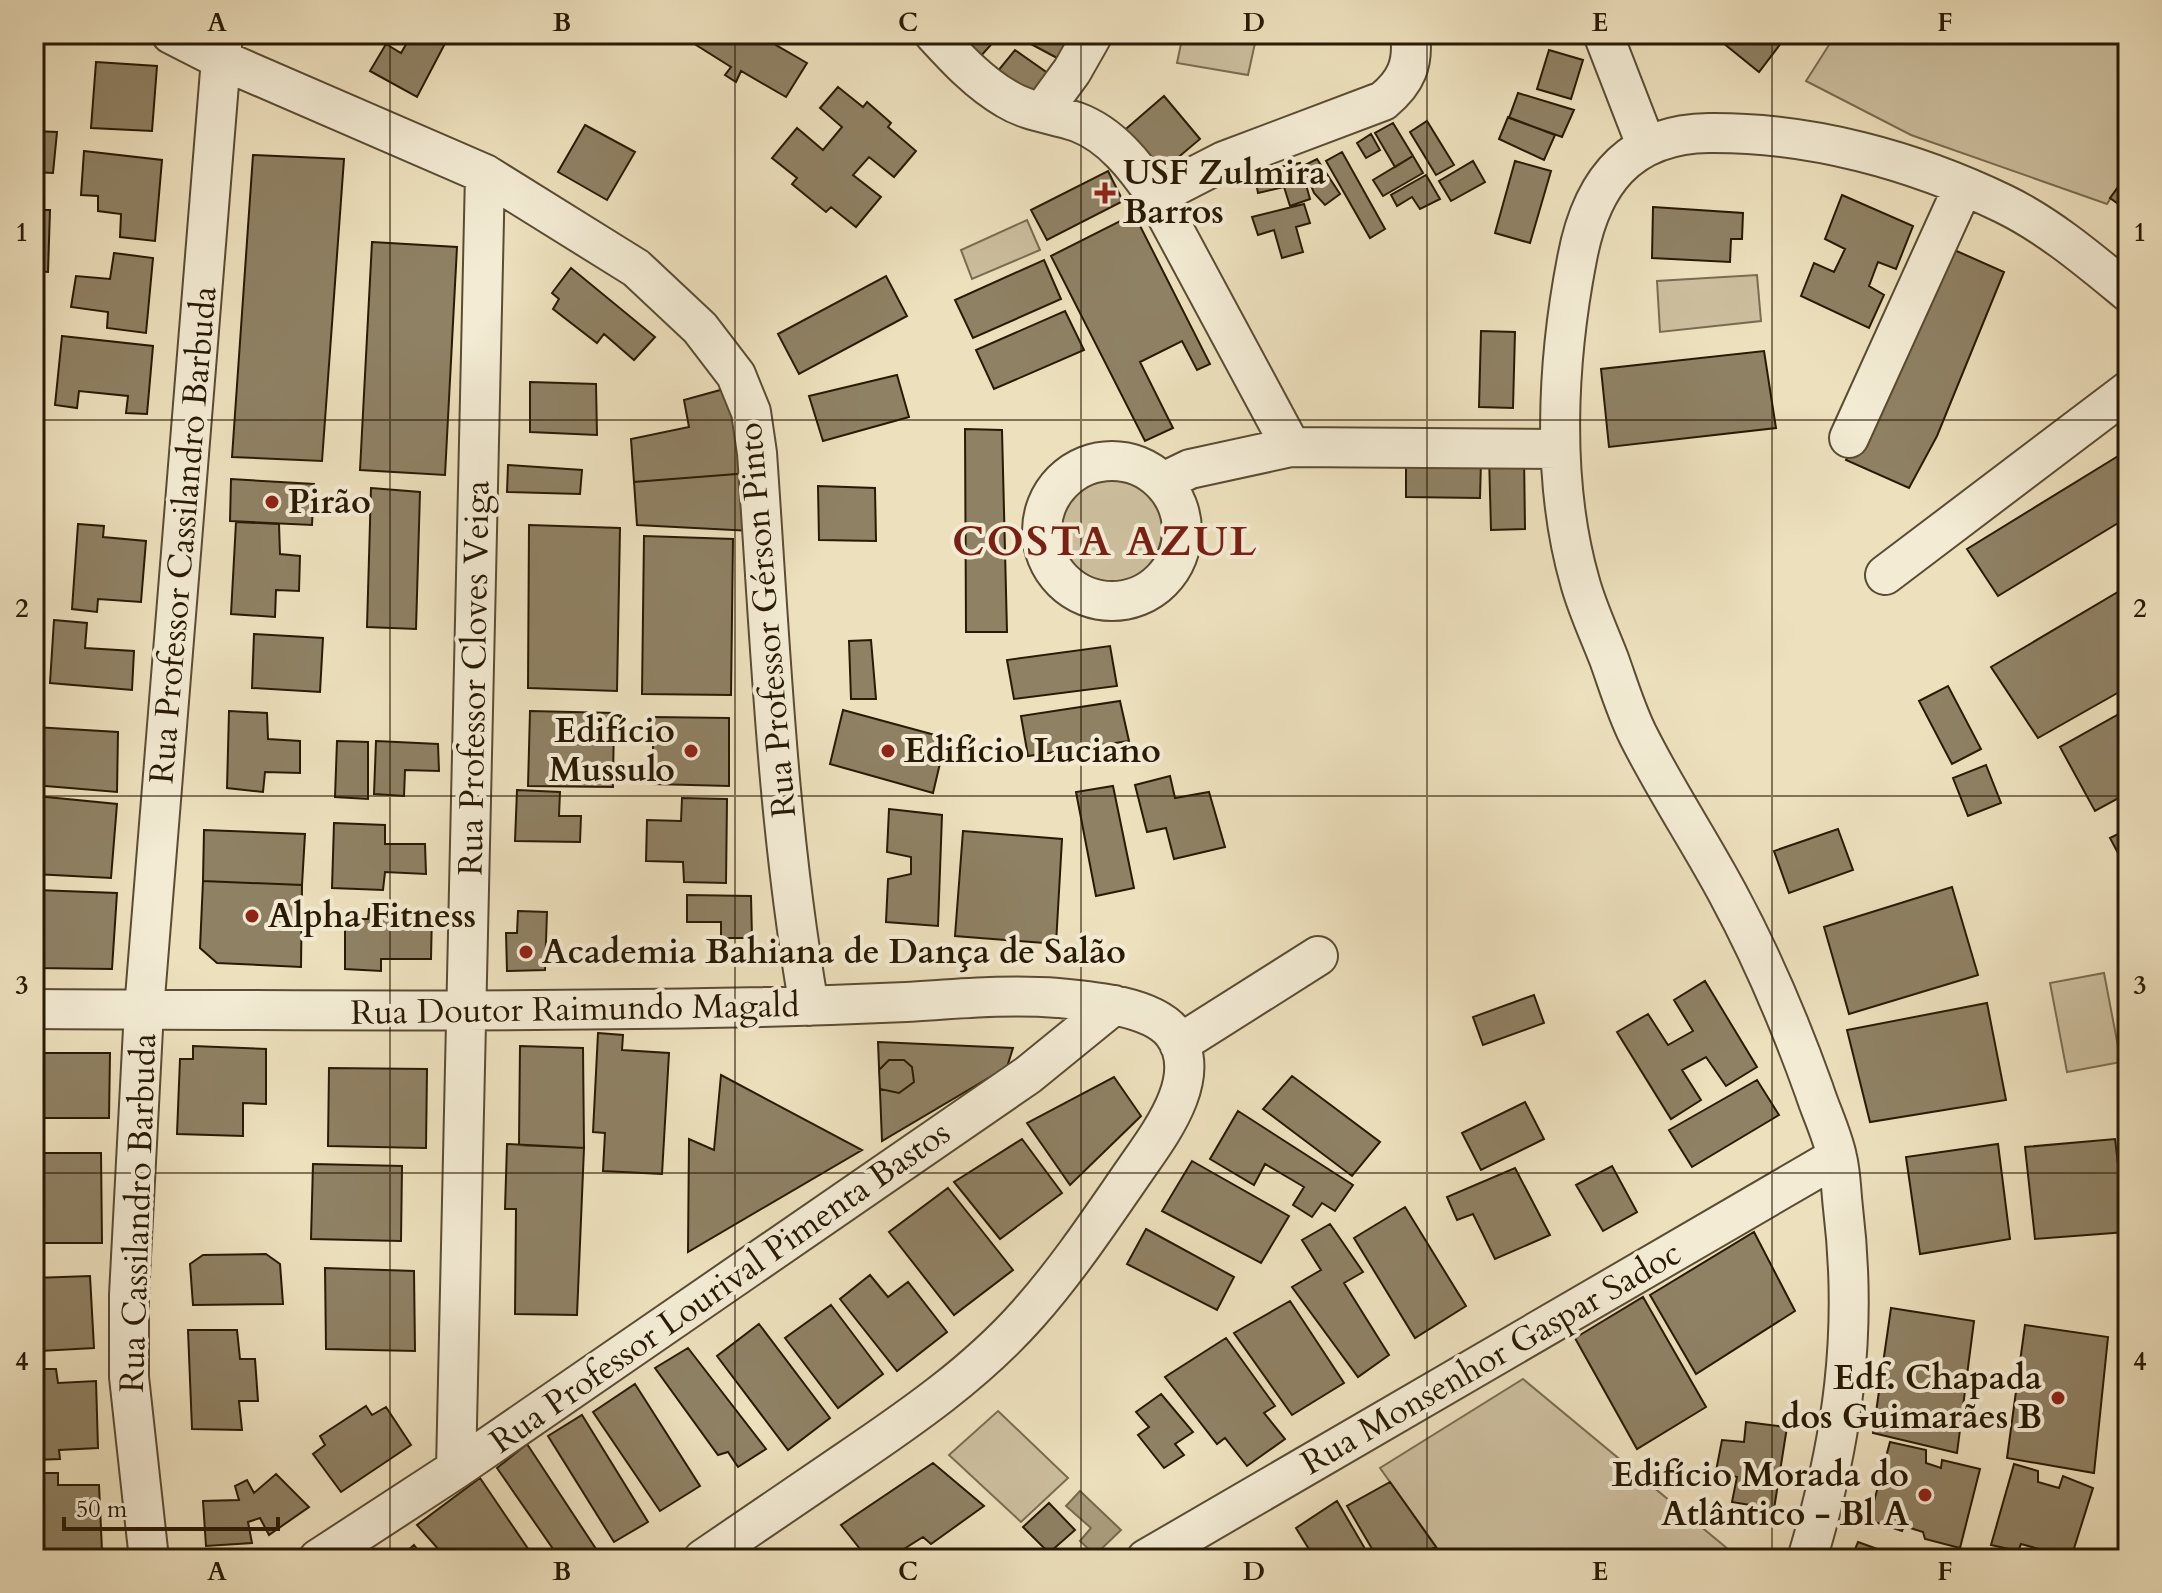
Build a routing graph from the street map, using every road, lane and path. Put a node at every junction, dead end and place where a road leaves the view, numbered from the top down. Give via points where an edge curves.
1 (171, 34) edge
2 (934, 34) edge
3 (1093, 34) edge
4 (1410, 34) edge
5 (1603, 34) edge
6 (222, 47) edge
7 (1042, 112) junction
8 (1646, 145) junction
9 (485, 174) junction
10 (1963, 187) junction
11 (1156, 196) junction
12 (2128, 292) edge
13 (2128, 391) edge
14 (1849, 438) dead end
15 (1291, 447) junction
16 (1559, 449) junction
17 (1163, 482) dead end
18 (1885, 575) dead end
19 (1318, 956) dead end
20 (1114, 1005) junction
21 (809, 1006) junction
22 (34, 1009) edge
23 (144, 1010) junction
24 (467, 1013) junction
25 (1179, 1044) junction
26 (1837, 1157) junction
27 (456, 1469) junction
28 (149, 1559) edge
29 (318, 1559) edge
30 (703, 1559) edge
31 (1146, 1559) edge
32 (1807, 1559) edge

1 - 6 street, Rua Professor Gérson Pinto
2 - 7 street via 981,81 1008,100
3 - 7 street
4 - 11 street via 1410,66 1400,87 1383,101 1224,161
5 - 8 street
6 - 9 street, Rua Professor Gérson Pinto
6 - 23 street, Rua Professor Cassilandro Barbuda
7 - 11 street via 1104,136
8 - 10 street via 1687,133 1747,133 1872,155
8 - 16 street via 1619,165 1599,191 1582,229 1571,291
9 - 21 street, Rua Professor Gérson Pinto via 636,268 700,328 736,375 751,412 785,841
9 - 24 street, Rua Professor Cloves Veiga
10 - 12 street via 2008,206
10 - 14 street
11 - 15 street
13 - 18 street
15 - 16 street
15 - 17 street via 1190,469
16 - 26 street via 1580,582 1636,731 1730,897 1792,1029
19 - 25 street
20 - 21 street, Rua Doutor Raimundo Magald via 1017,996
20 - 25 street via 1157,1019
20 - 27 street, Rua Professor Lourival Pimenta Bastos via 1028,1075
21 - 24 street, Rua Doutor Raimundo Magald
22 - 23 street, Rua Doutor Raimundo Magald
23 - 24 street, Rua Doutor Raimundo Magald
23 - 28 street, Rua Cassilandro Barbuda via 129,1377
24 - 27 street, Rua Professor Cloves Veiga
25 - 30 street via 1184,1080 1175,1105 1085,1242 1027,1316 970,1371 898,1427
26 - 31 street, Rua Monsenhor Gaspar Sadoc
26 - 32 street via 1849,1259 1848,1343 1841,1427
27 - 29 street, Rua Professor Lourival Pimenta Bastos

